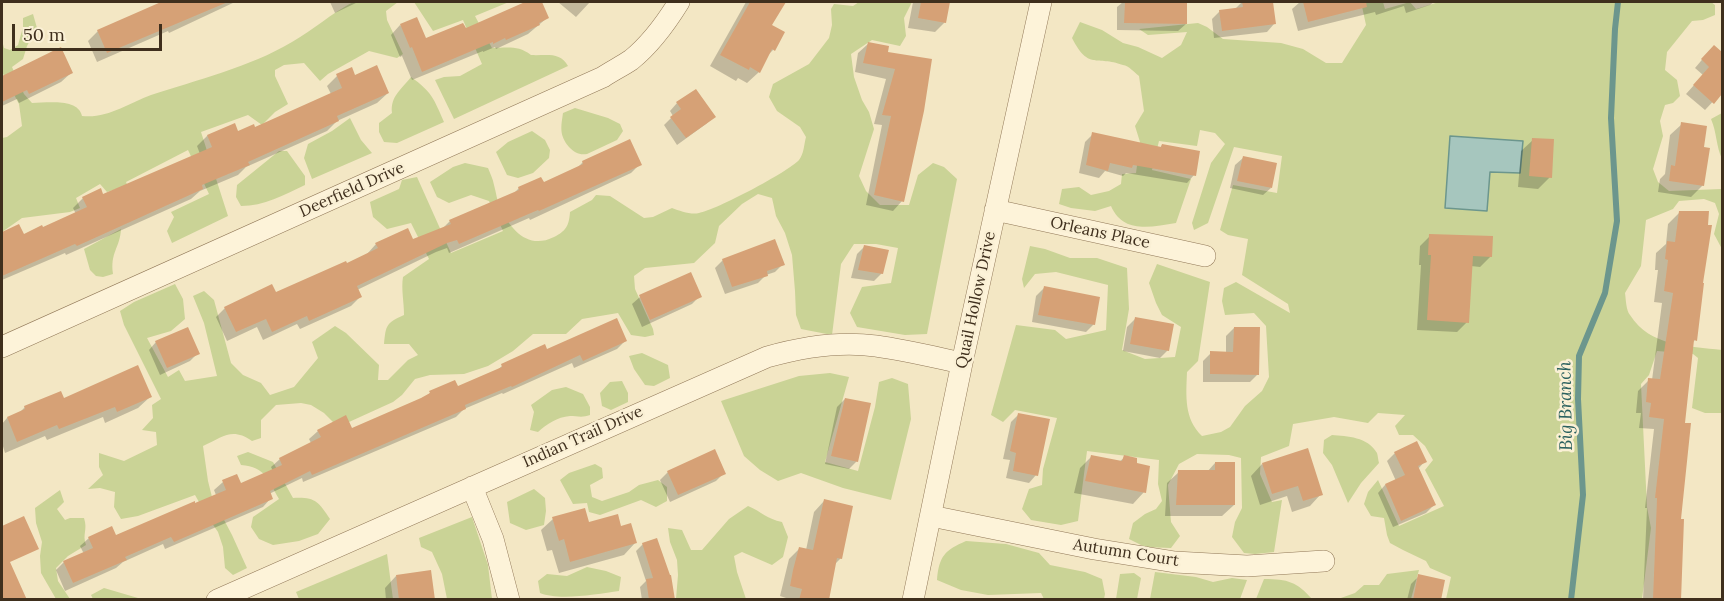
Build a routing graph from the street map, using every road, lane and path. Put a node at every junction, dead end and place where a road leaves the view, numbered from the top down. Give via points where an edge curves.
1 (679, 2) edge
2 (1041, 2) edge
3 (995, 210) junction
4 (1205, 256) dead end
5 (2, 347) edge
6 (962, 363) junction
7 (472, 487) junction
8 (931, 516) junction
9 (1324, 561) dead end
10 (217, 600) edge
11 (509, 600) edge
12 (913, 600) edge

1 - 5 street, Deerfield Drive via 648,45 603,77
2 - 3 street, Quail Hollow Drive
3 - 4 street, Orleans Place
3 - 6 street, Quail Hollow Drive
6 - 7 street, Indian Trail Drive via 876,346 846,344 792,350 736,369
6 - 8 street, Quail Hollow Drive
7 - 10 street, Indian Trail Drive
7 - 11 street via 493,539
8 - 9 street, Autumn Court via 1176,562 1246,566
8 - 12 street, Quail Hollow Drive

